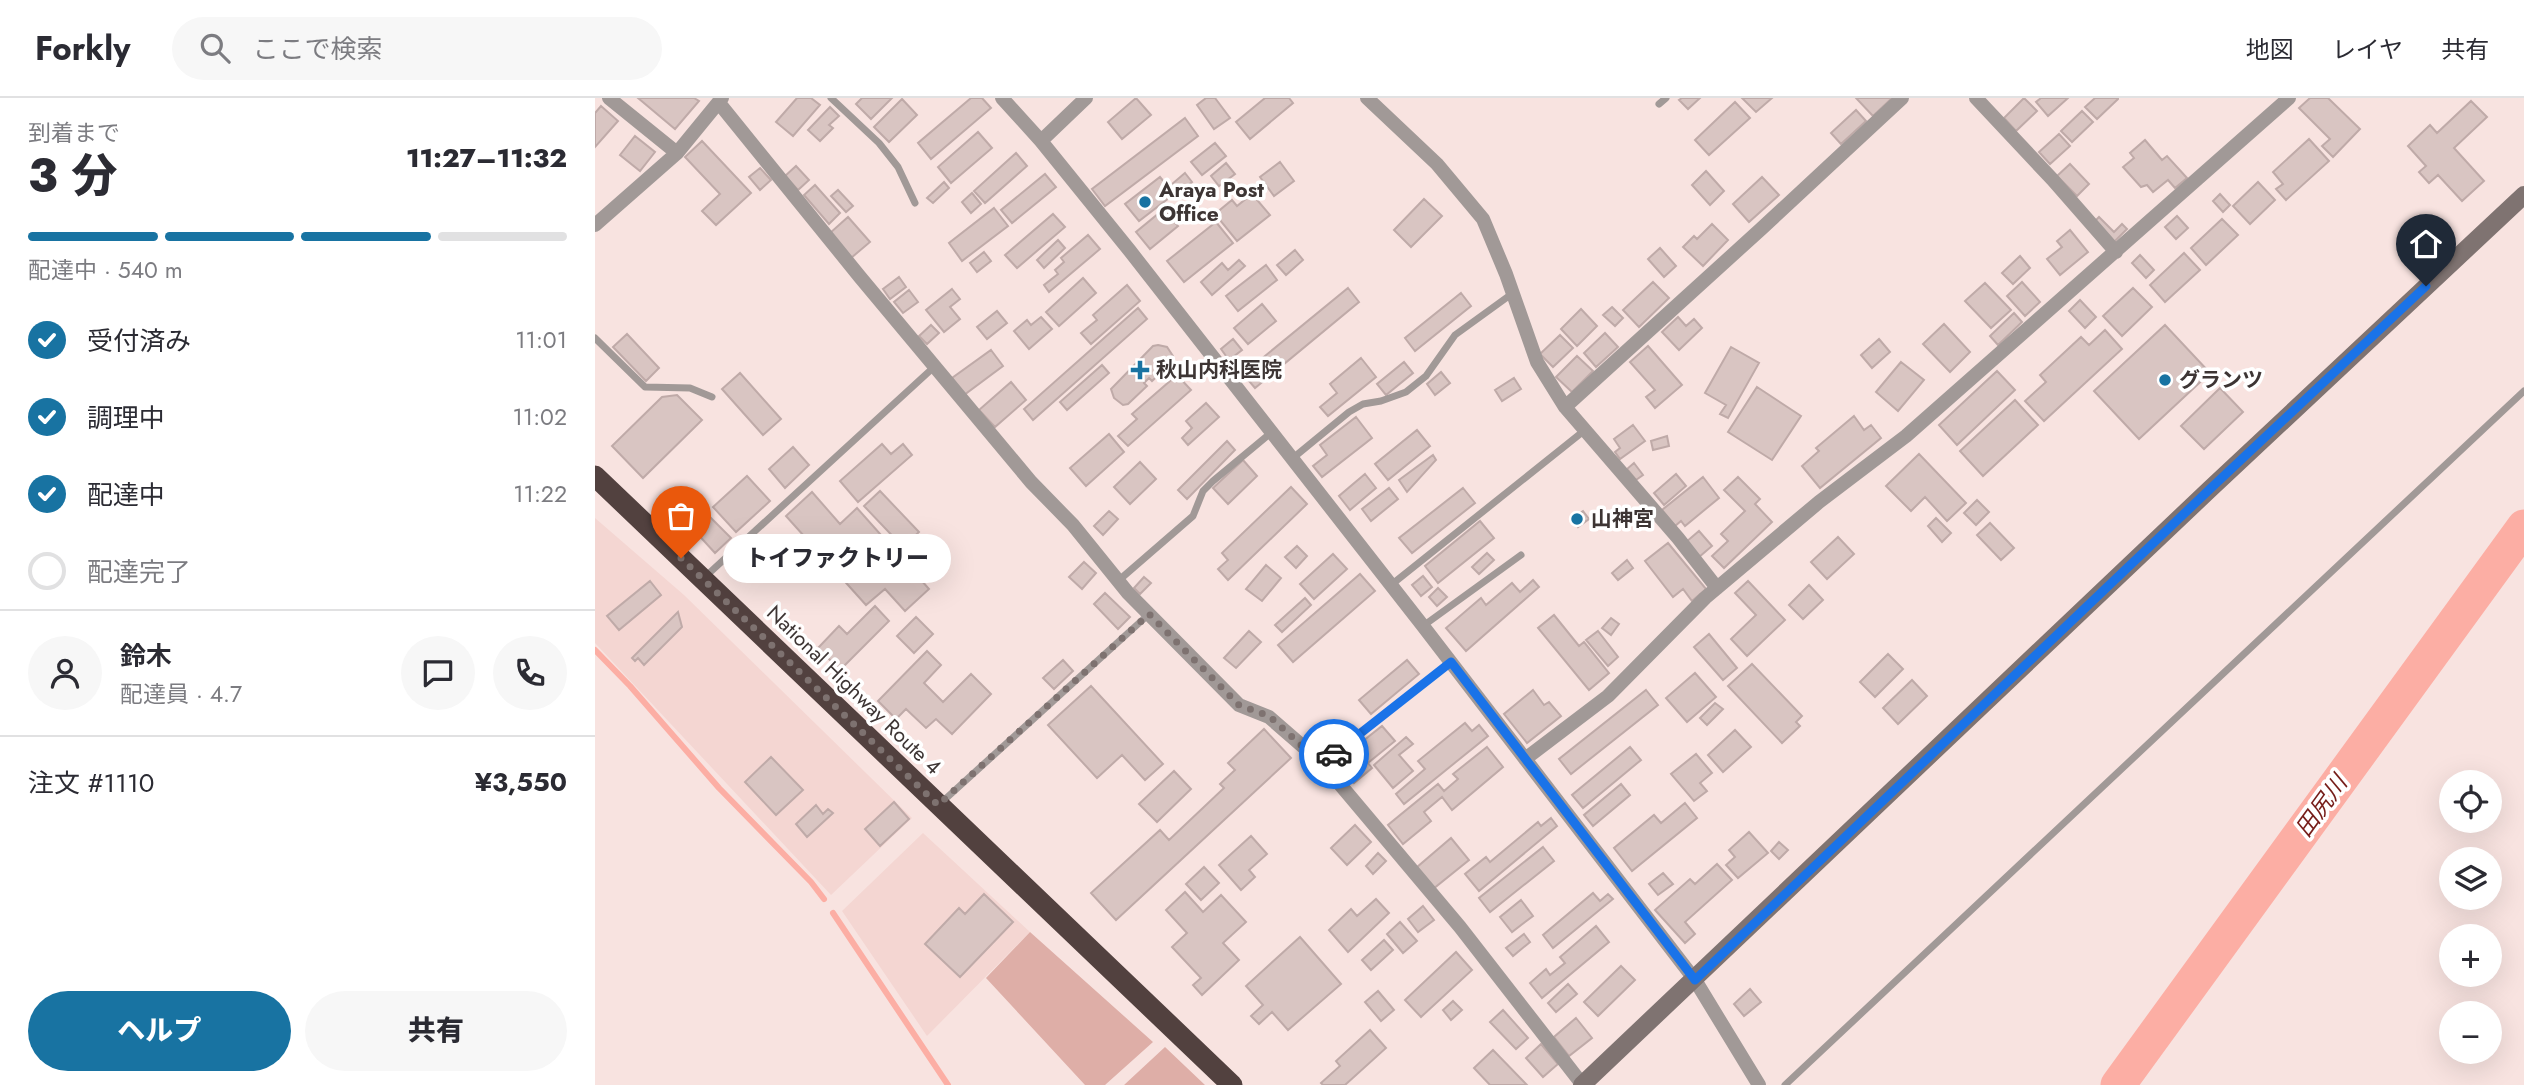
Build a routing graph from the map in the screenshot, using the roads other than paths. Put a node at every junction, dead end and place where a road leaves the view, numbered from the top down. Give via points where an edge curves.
1 (609, 98) edge
2 (831, 98) edge
3 (1002, 98) edge
4 (1086, 98) edge
5 (1367, 98) edge
6 (1666, 98) edge
7 (1902, 98) edge
8 (1976, 98) edge
9 (2289, 98) edge
10 (721, 101) edge
11 (1659, 104) dead end
12 (1041, 141) junction
13 (677, 153) junction
14 (2524, 194) edge
15 (915, 203) dead end
16 (595, 225) edge
17 (2116, 252) junction
18 (1513, 293) junction
19 (595, 338) edge
20 (935, 366) junction
21 (2524, 391) edge
22 (712, 397) dead end
23 (1565, 407) junction
24 (1586, 429) junction
25 (1272, 432) junction
26 (1293, 458) junction
27 (595, 476) edge
28 (1521, 555) dead end
29 (703, 579) junction
30 (1118, 581) junction
31 (1391, 585) junction
32 (1717, 588) junction
33 (1149, 614) junction
34 (1423, 626) junction
35 (1451, 662) junction
36 (1525, 759) junction
37 (1322, 764) junction
38 (938, 805) junction
39 (1695, 980) junction
40 (1232, 1085) edge
41 (1582, 1085) edge
42 (1759, 1085) edge
43 (1785, 1085) edge

1 - 13 street
2 - 15 lane via 879,143 898,167
3 - 12 street
4 - 12 street
5 - 18 street via 1437,164 1483,219
6 - 11 lane
7 - 23 street
8 - 17 street
9 - 17 street
10 - 13 street
10 - 20 street
12 - 25 street
13 - 16 street
14 - 39 street
17 - 32 street via 1906,436
18 - 23 street via 1537,362
18 - 26 lane via 1455,335 1426,376 1406,392 1349,412
19 - 22 lane via 645,387 690,388
20 - 29 lane
20 - 30 street
21 - 43 lane
23 - 24 street
24 - 31 lane
24 - 32 street
25 - 26 street
25 - 30 lane via 1213,481 1203,491 1193,516
26 - 31 street
27 - 29 highway, National Highway Route 4
28 - 34 lane
29 - 38 highway, National Highway Route 4
30 - 33 street
31 - 34 street
32 - 36 street via 1608,696
33 - 37 street via 1239,705 1269,716
33 - 38 lane
34 - 35 street
35 - 36 street
35 - 37 lane
36 - 39 street
37 - 41 street via 1460,927
38 - 40 highway, National Highway Route 4
39 - 41 street
39 - 42 street

